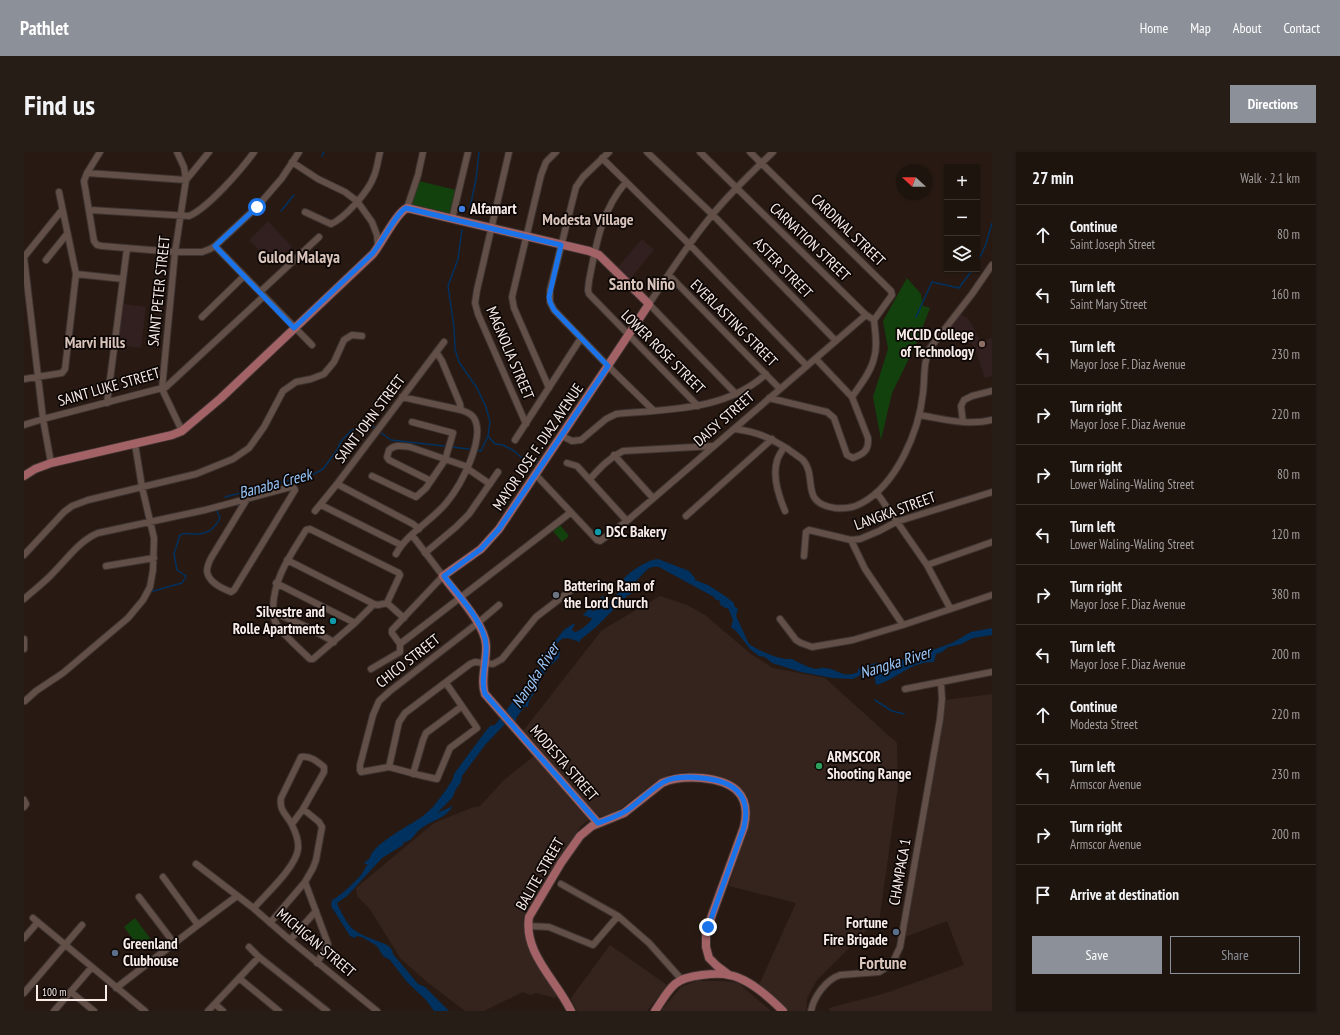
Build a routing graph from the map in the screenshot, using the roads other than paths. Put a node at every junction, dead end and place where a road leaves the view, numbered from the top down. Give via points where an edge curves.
1 (100, 152) edge
2 (176, 152) edge
3 (209, 152) edge
4 (254, 152) edge
5 (299, 152) edge
6 (380, 152) edge
7 (423, 152) edge
8 (468, 152) edge
9 (509, 152) edge
10 (556, 152) edge
11 (609, 152) edge
12 (648, 152) edge
13 (700, 152) edge
14 (750, 152) edge
15 (773, 152) edge
16 (602, 158) junction
17 (292, 162) junction
18 (761, 163) junction
19 (87, 173) junction
20 (186, 180) junction
21 (626, 182) junction
22 (736, 188) junction
23 (59, 192) dead end
24 (357, 201) junction
25 (406, 208) junction
26 (62, 210) junction
27 (90, 210) junction
28 (305, 212) dead end
29 (712, 214) junction
30 (181, 216) junction
31 (452, 219) junction
32 (492, 228) junction
33 (67, 234) junction
34 (319, 237) dead end
35 (526, 237) junction
36 (689, 244) junction
37 (561, 245) junction
38 (215, 246) junction
39 (378, 247) junction
40 (127, 248) junction
41 (175, 252) junction
42 (594, 252) junction
43 (24, 257) edge
44 (46, 260) dead end
45 (992, 265) edge
46 (76, 274) junction
47 (668, 275) junction
48 (244, 276) junction
49 (123, 279) junction
50 (25, 283) edge
51 (262, 294) junction
52 (649, 304) junction
53 (866, 315) junction
54 (202, 317) dead end
55 (874, 320) junction
56 (294, 328) junction
57 (629, 335) junction
58 (362, 336) dead end
59 (581, 338) junction
60 (836, 341) junction
61 (444, 342) dead end
62 (312, 345) dead end
63 (437, 353) junction
64 (816, 359) junction
65 (608, 366) junction
66 (807, 366) junction
67 (766, 374) junction
68 (38, 378) junction
69 (24, 379) edge
70 (162, 388) junction
71 (549, 388) junction
72 (780, 389) junction
73 (992, 391) edge
74 (736, 394) junction
75 (402, 397) junction
76 (852, 397) junction
77 (774, 399) junction
78 (107, 403) junction
79 (698, 406) junction
80 (461, 410) junction
81 (653, 410) junction
82 (919, 415) junction
83 (43, 419) junction
84 (992, 420) edge
85 (412, 422) dead end
86 (963, 422) junction
87 (526, 424) junction
88 (24, 425) edge
89 (735, 429) junction
90 (182, 431) junction
91 (562, 436) junction
92 (772, 439) junction
93 (515, 440) dead end
94 (135, 444) junction
95 (714, 446) junction
96 (784, 447) junction
97 (614, 455) junction
98 (446, 460) junction
99 (51, 463) junction
100 (567, 463) dead end
101 (468, 468) junction
102 (498, 472) dead end
103 (535, 474) junction
104 (24, 476) edge
105 (372, 476) dead end
106 (590, 479) junction
107 (431, 481) junction
108 (337, 484) junction
109 (490, 484) junction
110 (142, 487) junction
111 (877, 493) junction
112 (992, 493) edge
113 (653, 498) junction
114 (247, 499) junction
115 (321, 504) junction
116 (314, 511) dead end
117 (785, 512) dead end
118 (570, 513) junction
119 (686, 516) dead end
120 (627, 521) junction
121 (150, 522) junction
122 (896, 522) junction
123 (419, 529) junction
124 (412, 535) junction
125 (851, 540) junction
126 (992, 542) edge
127 (401, 545) junction
128 (426, 553) junction
129 (24, 554) edge
130 (396, 554) dead end
131 (804, 556) dead end
132 (154, 558) junction
133 (287, 560) junction
134 (927, 565) junction
135 (106, 566) dead end
136 (444, 576) junction
137 (276, 583) junction
138 (574, 588) dead end
139 (992, 595) edge
140 (460, 598) junction
141 (24, 599) edge
142 (387, 603) junction
143 (374, 604) junction
144 (499, 605) dead end
145 (950, 608) junction
146 (273, 612) junction
147 (404, 618) junction
148 (780, 619) dead end
149 (479, 622) junction
150 (355, 623) junction
151 (903, 624) junction
152 (24, 640) edge
153 (334, 642) junction
154 (400, 644) junction
155 (24, 649) edge
156 (486, 663) junction
157 (371, 669) dead end
158 (992, 672) edge
159 (446, 683) junction
160 (941, 683) junction
161 (905, 689) dead end
162 (25, 702) dead end
163 (461, 707) junction
164 (389, 767) junction
165 (413, 774) junction
166 (303, 809) junction
167 (598, 823) junction
168 (292, 824) junction
169 (196, 864) dead end
170 (163, 877) dead end
171 (305, 882) junction
172 (561, 884) dead end
173 (237, 896) junction
174 (139, 897) dead end
175 (254, 908) junction
176 (316, 911) junction
177 (618, 916) junction
178 (270, 923) junction
179 (198, 924) junction
180 (82, 925) dead end
181 (528, 926) junction
182 (24, 938) edge
183 (290, 940) junction
184 (174, 943) junction
185 (65, 944) junction
186 (249, 947) dead end
187 (259, 957) junction
188 (317, 963) junction
189 (92, 967) junction
190 (730, 975) junction
191 (239, 978) junction
192 (682, 980) junction
193 (116, 988) junction
194 (71, 992) junction
195 (24, 993) edge
196 (215, 1004) junction
197 (54, 1011) edge
198 (94, 1011) edge
199 (145, 1011) edge
200 (208, 1011) edge
201 (224, 1011) edge
202 (279, 1011) edge
203 (327, 1011) edge
204 (377, 1011) edge
205 (571, 1011) edge
206 (654, 1011) edge
207 (783, 1011) edge
208 (811, 1011) edge

1 - 19 street
2 - 20 street, SAINT PETER STREET via 184,167
3 - 20 street
4 - 30 street via 222,190 195,214
5 - 17 street
6 - 24 street via 374,177
7 - 25 street
8 - 31 street
9 - 32 street, MAGNOLIA STREET
10 - 35 street via 543,168
11 - 16 street
12 - 29 street, ASTER STREET
13 - 22 street, CARNATION STREET
14 - 18 street
15 - 18 street
16 - 21 street
16 - 37 street via 576,187
17 - 24 street
17 - 38 street via 257,207
18 - 22 street
18 - 55 street, CARDINAL STREET via 891,291 892,295
19 - 20 street
19 - 27 street via 84,181
20 - 30 street, SAINT PETER STREET
21 - 36 street
21 - 42 street via 607,210
22 - 29 street
22 - 53 street, CARNATION STREET
23 - 26 street
24 - 28 street via 332,224
24 - 39 street via 372,222
25 - 31 main road
25 - 39 main road via 400,212
26 - 33 street
26 - 43 street
27 - 30 street
27 - 40 street via 94,241 97,245
29 - 36 street
29 - 60 street, ASTER STREET
30 - 41 street, SAINT PETER STREET
31 - 32 main road
32 - 35 main road
32 - 87 street, MAGNOLIA STREET via 477,290 476,309
33 - 44 street
33 - 46 street
34 - 51 street, SAINT LUKE STREET
35 - 37 main road
35 - 71 street via 513,291 513,303
36 - 47 street
36 - 66 street
37 - 42 main road
37 - 59 street via 550,290 550,302 554,310
38 - 41 street via 202,252
38 - 48 street
39 - 56 main road
40 - 41 street
40 - 49 street
41 - 70 street, SAINT PETER STREET
42 - 52 main road via 606,260
42 - 57 street, LOWER ROSE STREET via 589,294
43 - 50 street
45 - 82 street via 930,348 924,368
46 - 49 street
46 - 68 street via 64,372
47 - 52 street
47 - 67 street, EVERLASTING STREET
48 - 51 street
48 - 54 street
49 - 78 street
50 - 68 street
51 - 56 street
51 - 70 street, SAINT LUKE STREET via 166,387
52 - 57 main road, MAYOR JOSE F. DIAZ AVENUE
52 - 74 street
53 - 55 street, CARNATION STREET
53 - 60 street, DAISY STREET
55 - 76 street via 874,358
56 - 62 street
56 - 90 main road via 221,398
57 - 65 main road, MAYOR JOSE F. DIAZ AVENUE
57 - 79 street, LOWER ROSE STREET
58 - 110 street via 352,336 344,340 334,362 324,374 296,382 283,391 249,448 233,459 196,474
59 - 65 street
59 - 71 street
60 - 64 street, DAISY STREET
61 - 63 street, SAINT JOHN STREET
63 - 75 street, SAINT JOHN STREET
63 - 80 street
64 - 66 street, DAISY STREET
64 - 76 street
65 - 81 street
65 - 91 main road, MAYOR JOSE F. DIAZ AVENUE
66 - 72 street, DAISY STREET
67 - 72 street, EVERLASTING STREET
67 - 74 street
68 - 69 street
68 - 83 street
70 - 78 street, SAINT LUKE STREET
70 - 90 street
71 - 87 street
72 - 77 street, DAISY STREET
73 - 86 street via 964,400 961,406
74 - 79 street
75 - 80 street
75 - 108 street, SAINT JOHN STREET
76 - 77 street via 868,438 865,451 853,458 847,455 834,418 826,412
77 - 89 street, DAISY STREET
78 - 83 street, SAINT LUKE STREET
79 - 81 street
80 - 101 street via 473,416 478,427 478,436
81 - 91 street via 610,416 581,440 572,441
82 - 86 street
82 - 111 street via 902,459 888,482
83 - 88 street, SAINT LUKE STREET
83 - 99 street
84 - 86 street via 981,423
85 - 98 street via 453,433
87 - 93 street
89 - 92 street via 755,432
89 - 95 street, DAISY STREET
90 - 94 main road
91 - 103 main road, MAYOR JOSE F. DIAZ AVENUE
92 - 96 street
92 - 119 street
94 - 99 main road
94 - 110 street
95 - 97 street via 623,451
95 - 113 street, DAISY STREET
96 - 111 street via 803,461 813,495 819,502 832,507 855,507
96 - 117 street via 777,460 776,473 780,500
97 - 106 street
97 - 113 street
98 - 101 street
98 - 107 street
98 - 107 street via 401,445 391,448 387,454 389,460
99 - 104 main road
100 - 106 street via 577,466
101 - 109 street
101 - 123 street via 448,502
102 - 109 street
103 - 118 street
103 - 136 main road, MAYOR JOSE F. DIAZ AVENUE via 509,516 488,542
105 - 107 street via 416,497
106 - 120 street
108 - 115 street, SAINT JOHN STREET
108 - 123 street
109 - 128 street via 469,514
110 - 121 street
110 - 129 street via 72,506 57,518
111 - 122 street
112 - 122 street, LANGKA STREET
113 - 120 street, DAISY STREET
114 - 114 street via 211,558 207,571 212,581 231,592 295,490 291,487
114 - 121 street
115 - 116 street, SAINT JOHN STREET
115 - 127 street
118 - 120 street, DAISY STREET via 598,541
118 - 140 street
121 - 132 street via 154,538
121 - 141 street via 90,537
122 - 125 street, LANGKA STREET via 880,531
122 - 134 street
123 - 124 street
124 - 127 street
124 - 128 street
125 - 131 street, LANGKA STREET via 809,530 806,532
125 - 151 street via 865,568
126 - 134 street
127 - 130 street
128 - 136 street
132 - 135 street
132 - 162 street via 150,587 128,618
133 - 137 street
133 - 142 street via 306,530 310,529 399,573
133 - 143 street
134 - 145 street
136 - 140 main road
136 - 147 street
137 - 146 street
137 - 150 street
138 - 156 street via 536,617 502,659 493,664
139 - 145 street
140 - 149 main road
140 - 154 street
142 - 143 street
142 - 147 street
143 - 150 street
144 - 149 street
145 - 151 street
146 - 153 street
146 - 153 street via 276,624 310,659
147 - 154 street via 392,632
148 - 151 street via 796,640 812,647 853,640
149 - 156 main road via 485,636
149 - 164 street, CHICO STREET via 379,701 367,732 360,770 363,772
150 - 153 street
152 - 155 street
154 - 157 street via 400,652
156 - 159 street via 470,664
156 - 167 main road, MODESTA STREET via 484,690 488,698
158 - 160 street
159 - 163 street
159 - 164 street via 399,722
160 - 161 street
160 - 208 street, CHAMPACA 1 via 940,719 900,947 892,964 879,972 835,977 824,986
163 - 165 street via 426,733
163 - 165 street via 476,726 476,730 450,748 437,778
164 - 165 street
166 - 168 street
166 - 168 street via 325,769 311,758 303,756 280,804
166 - 171 street via 322,827 316,860
167 - 181 main road, BALITE STREET via 585,831 569,851 529,918
167 - 190 main road, BALITE STREET via 624,813 669,780 685,777 713,779 729,785 738,792 746,807 746,820 708,927 706,940 709,958
168 - 175 street via 298,843 295,860
169 - 173 street, MICHIGAN STREET
170 - 179 street
171 - 176 street
171 - 178 street
172 - 177 street
173 - 175 street, MICHIGAN STREET
173 - 179 street
174 - 184 street
175 - 178 street, MICHIGAN STREET
176 - 183 street
176 - 188 street via 328,944
177 - 181 street via 593,945 549,927
177 - 192 street via 649,943
178 - 183 street, MICHIGAN STREET
179 - 184 street
180 - 185 street
181 - 205 main road, BALITE STREET via 536,954
182 - 185 street via 36,920
183 - 188 street, MICHIGAN STREET
184 - 193 street
185 - 189 street
185 - 195 street
186 - 187 street
187 - 191 street
187 - 203 street
188 - 204 street, MICHIGAN STREET
189 - 193 street
189 - 194 street
190 - 192 main road via 706,974
190 - 207 main road via 742,979
191 - 196 street
191 - 202 street
192 - 206 main road via 676,983
193 - 199 street
194 - 197 street
194 - 198 street
196 - 200 street
196 - 201 street

